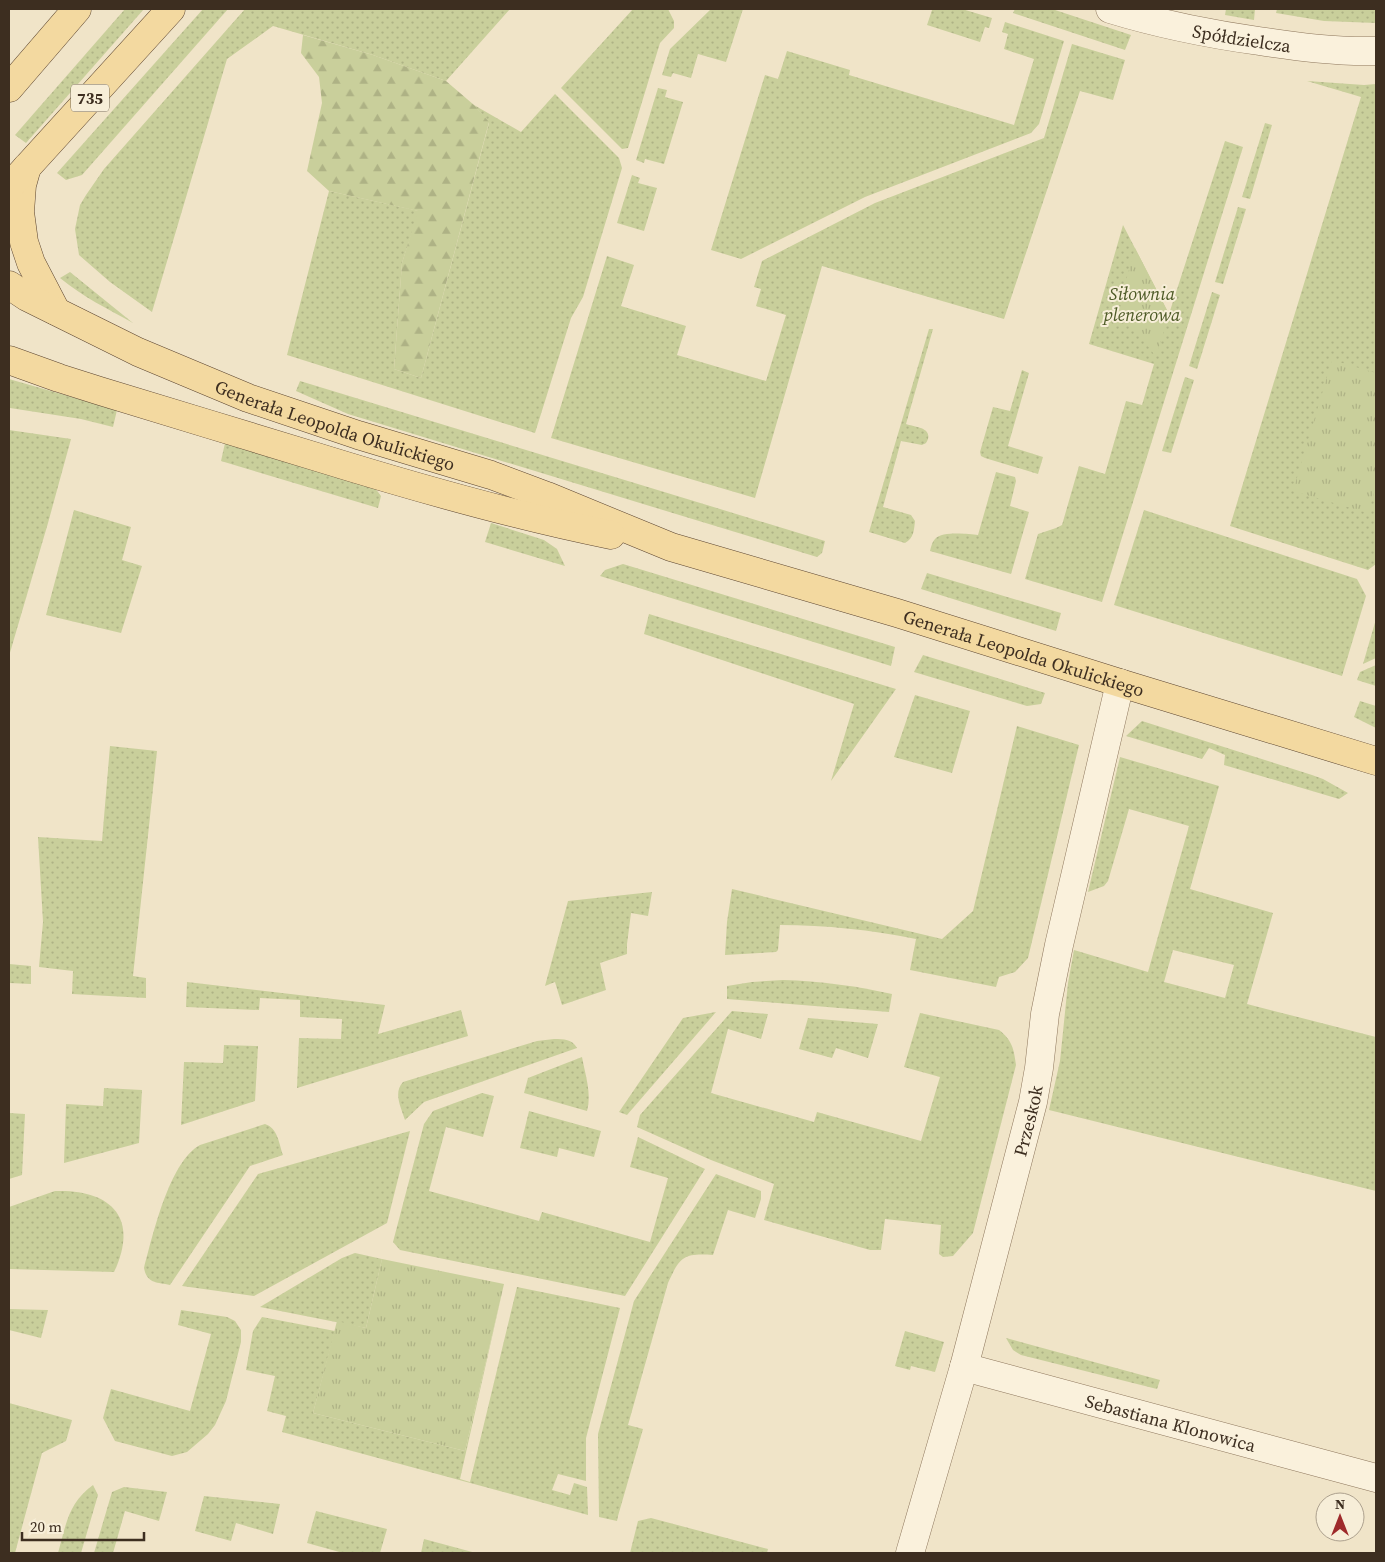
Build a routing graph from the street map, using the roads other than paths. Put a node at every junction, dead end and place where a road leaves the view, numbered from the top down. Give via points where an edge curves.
1 (77, 9) edge
2 (171, 9) edge
3 (1110, 9) edge
4 (1376, 51) edge
5 (9, 88) edge
6 (27, 167) junction
7 (9, 188) edge
8 (9, 285) edge
9 (56, 311) junction
10 (9, 360) edge
11 (671, 546) junction
12 (1120, 683) junction
13 (1376, 761) edge
14 (964, 1367) junction
15 (1376, 1478) edge
16 (910, 1553) edge

1 - 5 main road
2 - 6 main road, 735
3 - 4 street, Spółdzielcza via 1234,37 1320,50
6 - 7 main road, 735
6 - 9 main road via 20,212 24,242
8 - 9 main road, Generała Leopolda Okulickiego
9 - 11 main road, Generała Leopolda Okulickiego via 138,352 248,398 490,475
10 - 11 main road, Generała Leopolda Okulickiego via 92,389 494,509
11 - 12 main road, Generała Leopolda Okulickiego
12 - 13 main road, Generała Leopolda Okulickiego
12 - 14 street, Przeskok via 1045,1014 1034,1102
14 - 15 street, Sebastiana Klonowica
14 - 16 street, Przeskok

